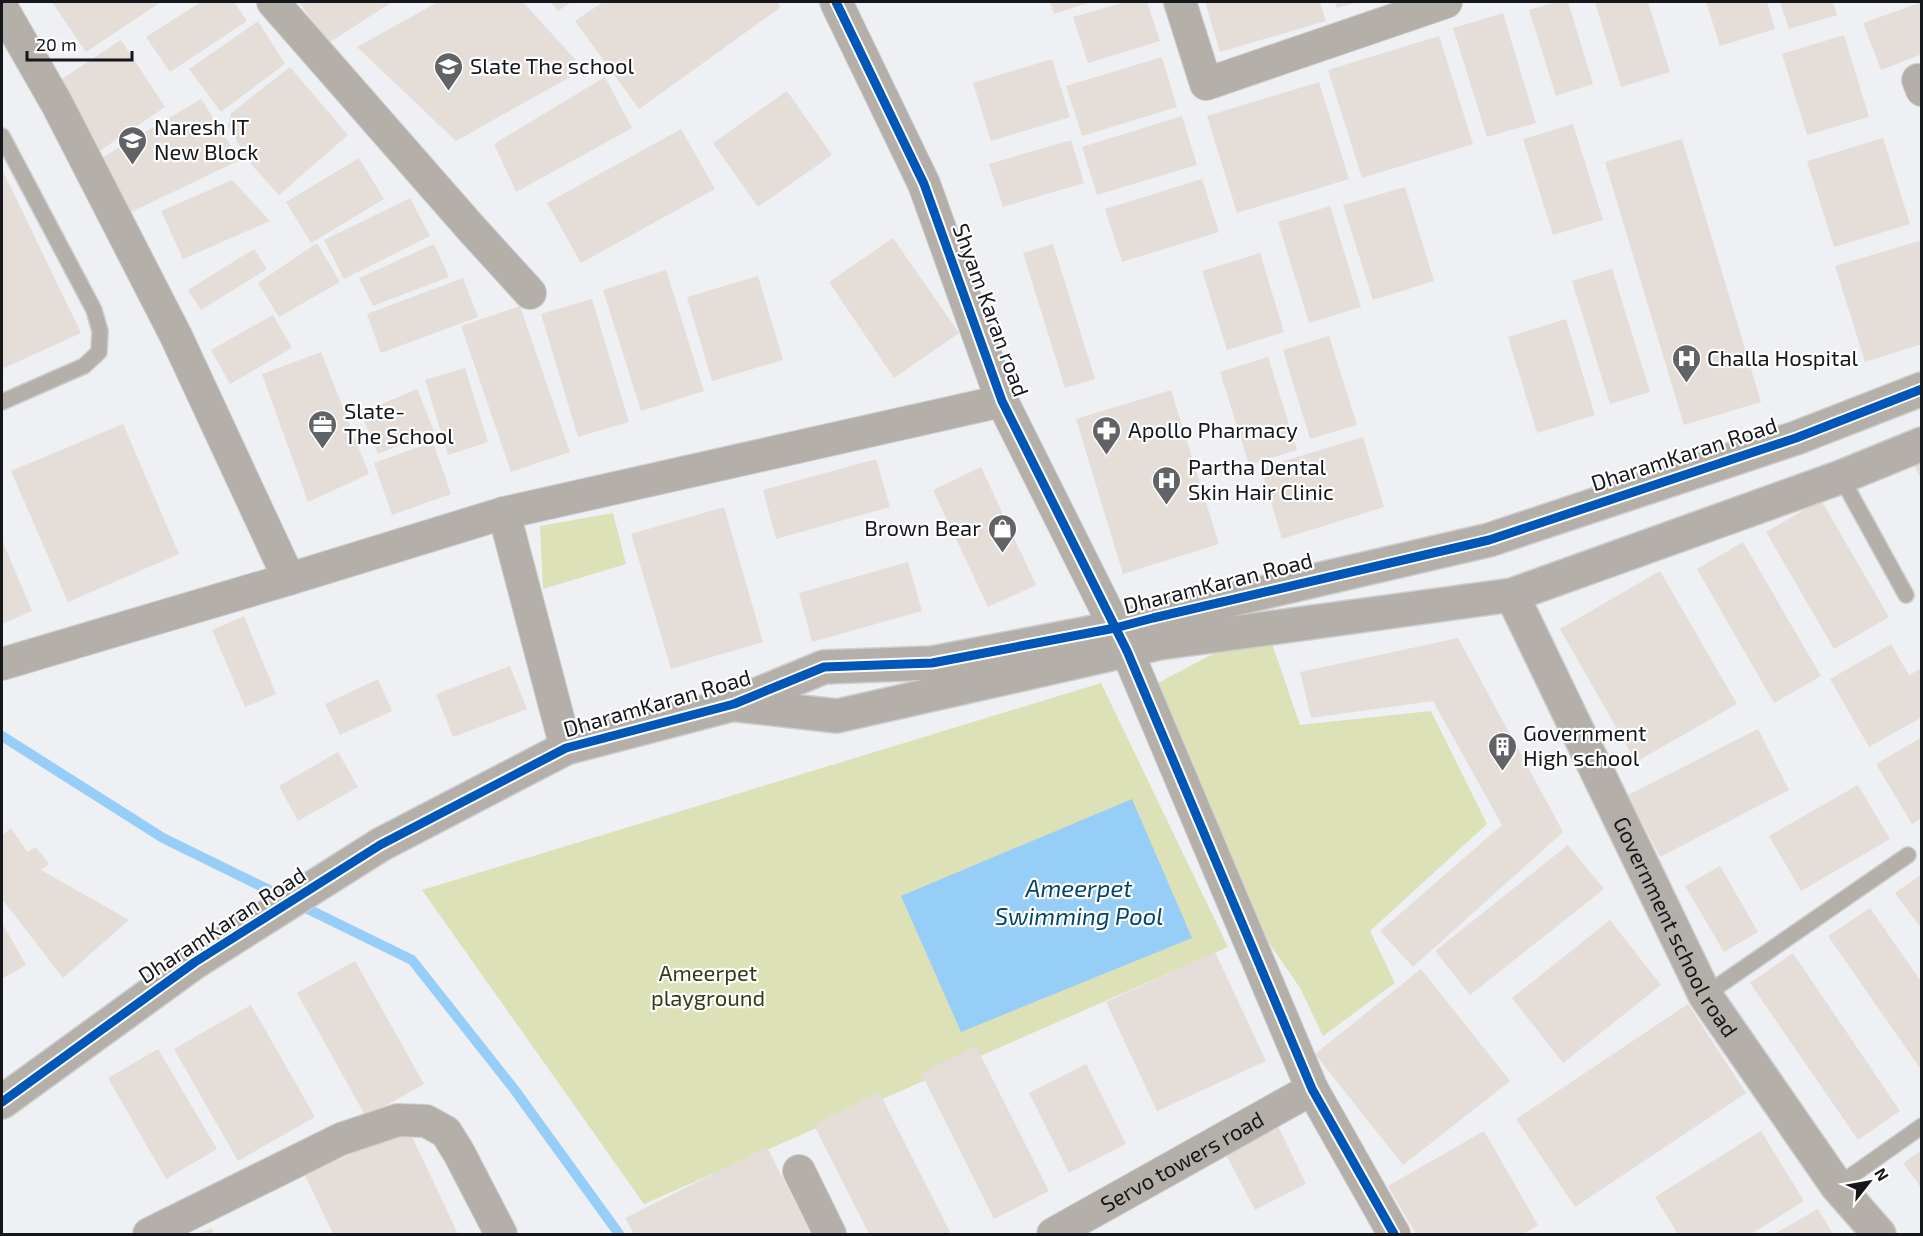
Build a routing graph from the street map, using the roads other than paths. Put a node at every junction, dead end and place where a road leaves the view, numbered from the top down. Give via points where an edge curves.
1 (273, 2) edge
2 (836, 2) edge
3 (1180, 2) edge
4 (1446, 2) edge
5 (2, 8) edge
6 (2, 136) edge
7 (530, 293) dead end
8 (1922, 389) edge
9 (1002, 401) junction
10 (2, 402) edge
11 (1922, 444) edge
12 (1841, 477) junction
13 (504, 513) junction
14 (289, 579) junction
15 (1512, 595) junction
16 (1906, 595) dead end
17 (1121, 640) junction
18 (2, 664) edge
19 (734, 704) junction
20 (566, 748) junction
21 (1908, 855) dead end
22 (1705, 995) junction
23 (1312, 1089) junction
24 (2, 1102) edge
25 (1922, 1126) edge
26 (799, 1170) dead end
27 (1837, 1186) junction
28 (149, 1234) edge
29 (501, 1234) edge
30 (831, 1234) edge
31 (1053, 1234) edge
32 (1394, 1234) edge
33 (1879, 1234) edge

1 - 7 street
2 - 9 street, Shyam Karan road via 924,184
3 - 4 street via 1206,84
5 - 14 street via 57,104 176,336
6 - 10 lane via 94,310 100,331 99,352 84,366
8 - 17 street, DharamKaran Road via 1796,438 1489,540 1153,618
9 - 13 street
9 - 17 street, Shyam Karan road
11 - 12 street, DharamKaran Road
12 - 15 street, DharamKaran Road
12 - 16 lane
13 - 14 street
13 - 20 street
14 - 18 street
15 - 17 street, DharamKaran Road via 1160,643
15 - 22 street, Government school road
17 - 19 street, DharamKaran Road via 932,663 824,667
17 - 19 street, DharamKaran Road via 837,716
17 - 23 street, Shyam Karan road
19 - 20 street, DharamKaran Road
20 - 24 street, DharamKaran Road via 380,845 195,962
21 - 22 lane
22 - 27 street, Government school road
23 - 31 street, Servo towers road
23 - 32 street, Shyam Karan road
25 - 27 lane
26 - 30 street
27 - 33 street, Government school road
28 - 29 street via 341,1139 398,1120 426,1121 446,1132

